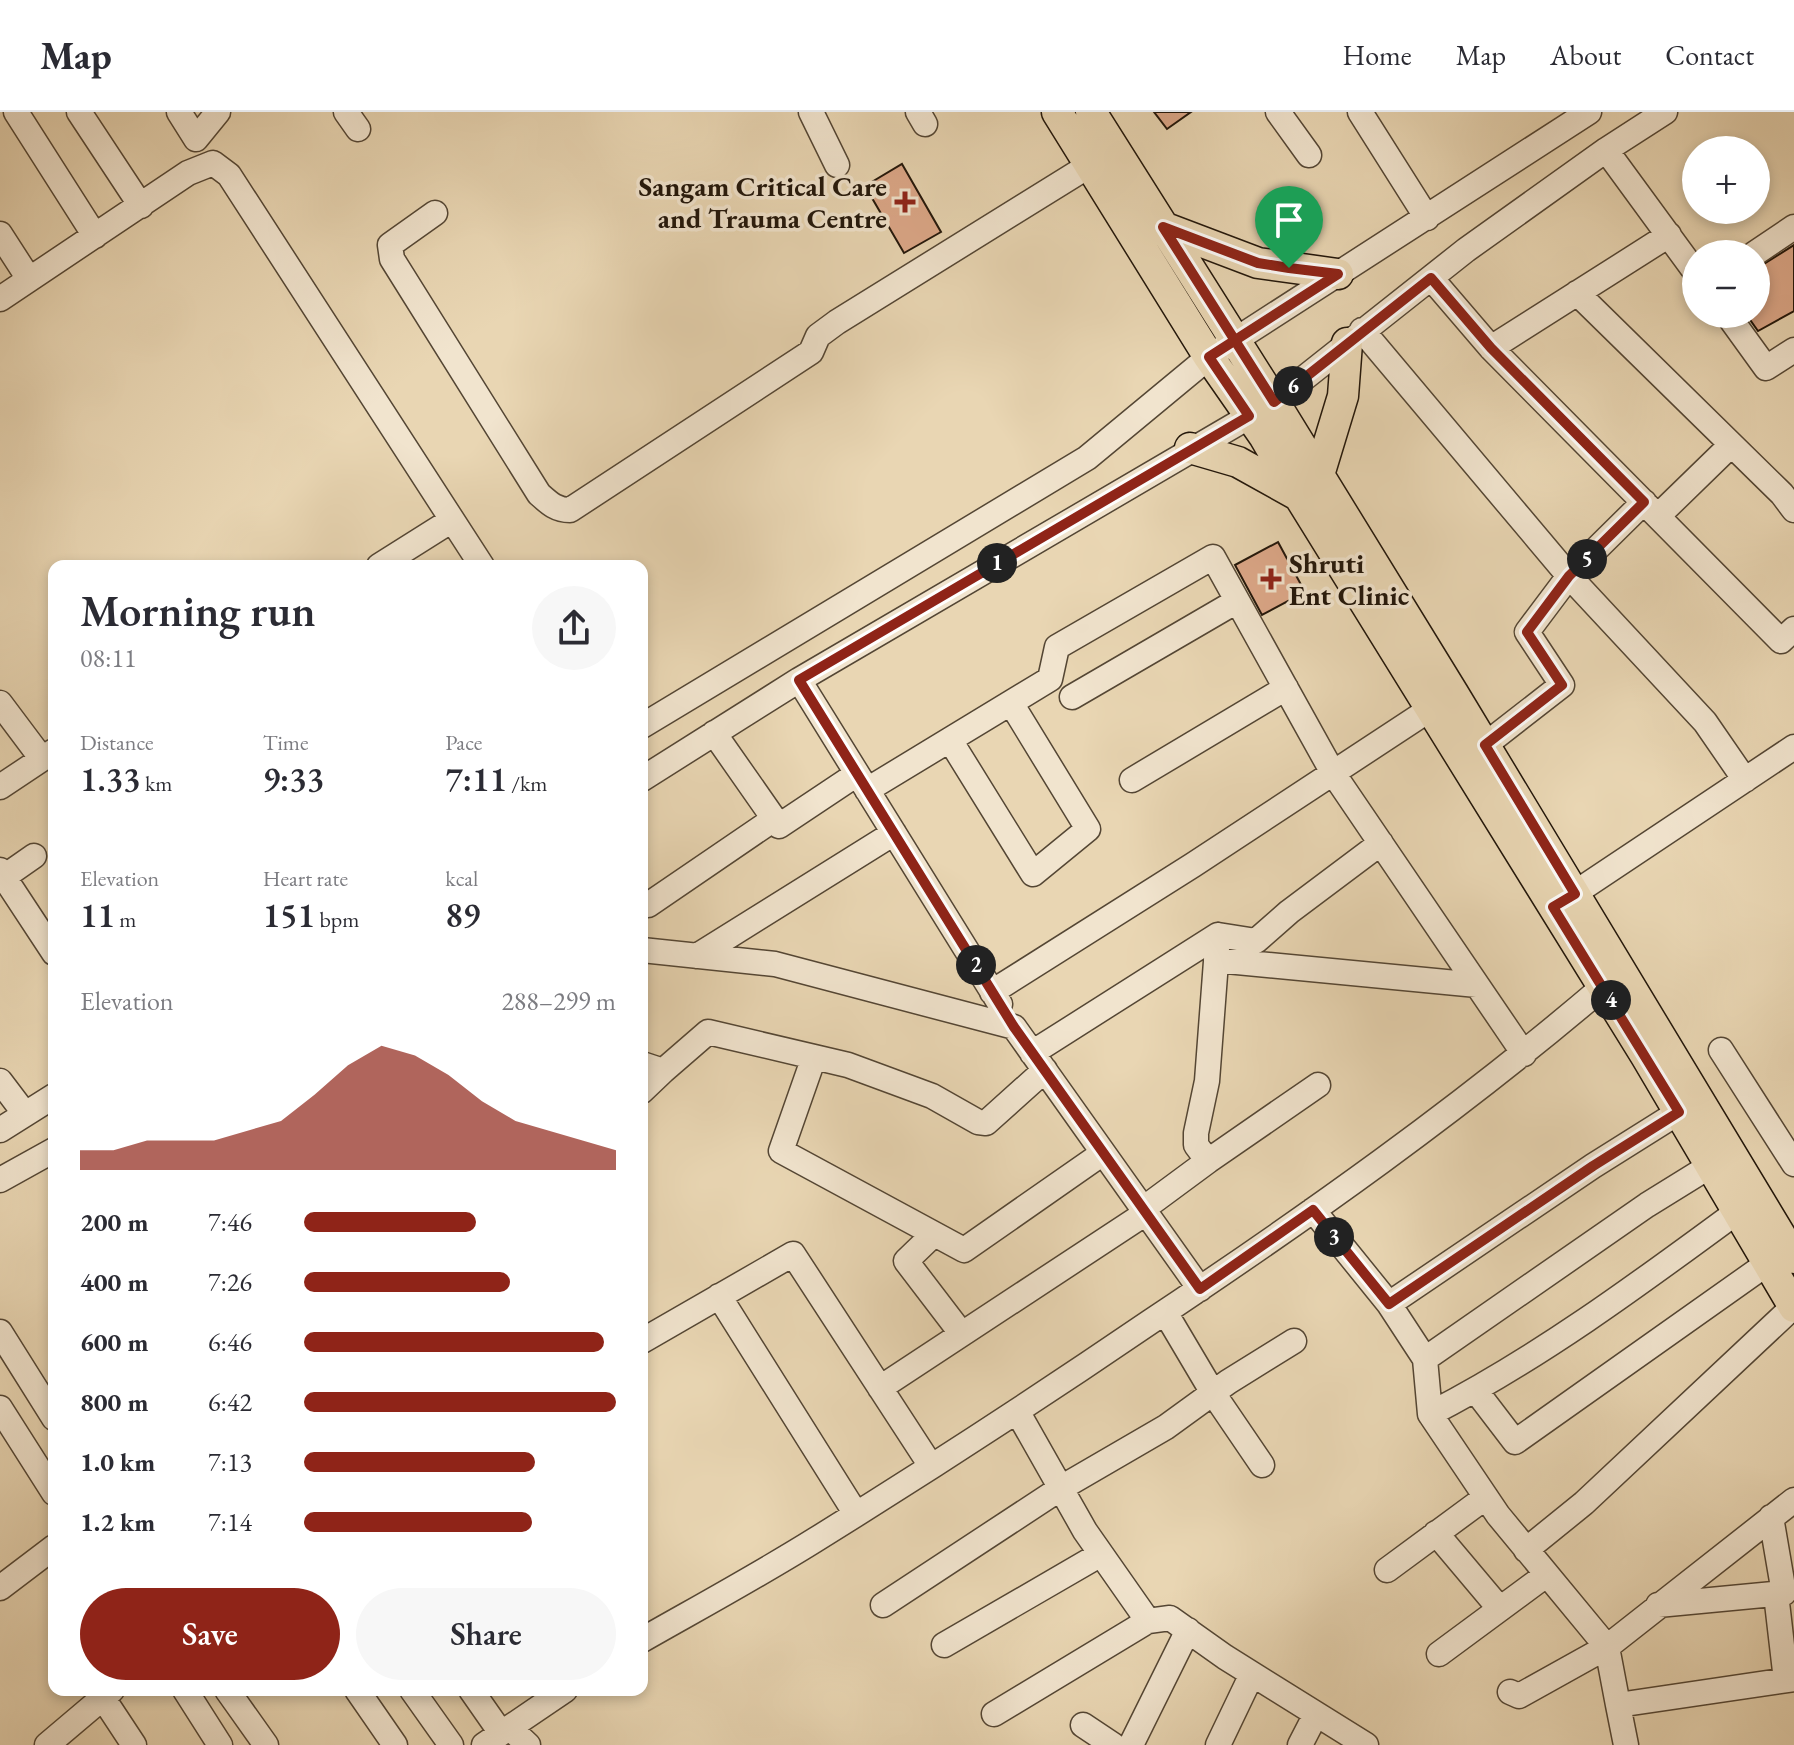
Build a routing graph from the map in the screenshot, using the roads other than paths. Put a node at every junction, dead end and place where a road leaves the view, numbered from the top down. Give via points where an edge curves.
1 (16, 112) edge
2 (79, 112) edge
3 (179, 112) edge
4 (218, 112) edge
5 (811, 112) edge
6 (1057, 112) edge
7 (1091, 112) edge
8 (1278, 112) edge
9 (1589, 112) edge
10 (1665, 112) edge
11 (1372, 117) edge
12 (196, 139) junction
13 (1606, 150) junction
14 (1309, 155) dead end
15 (837, 165) dead end
16 (1090, 165) junction
17 (188, 173) junction
18 (141, 206) junction
19 (435, 213) dead end
20 (1427, 218) junction
21 (1163, 227) junction
22 (1794, 227) edge
23 (0, 234) edge
24 (1669, 235) junction
25 (95, 236) junction
26 (1770, 243) edge
27 (1682, 253) edge
28 (1338, 274) junction
29 (1431, 278) junction
30 (29, 279) junction
31 (1577, 293) junction
32 (0, 299) edge
33 (1737, 328) edge
34 (1355, 336) junction
35 (1491, 348) junction
36 (1222, 349) junction
37 (1794, 350) edge
38 (1262, 409) junction
39 (1731, 445) junction
40 (1190, 448) junction
41 (1309, 486) junction
42 (1651, 509) junction
43 (1794, 510) edge
44 (452, 520) junction
45 (389, 560) edge
46 (478, 560) edge
47 (1569, 576) junction
48 (1237, 601) junction
49 (1794, 629) edge
50 (799, 680) junction
51 (1286, 688) junction
52 (1072, 697) dead end
53 (1441, 701) junction
54 (1011, 703) junction
55 (4, 717) edge
56 (648, 722) edge
57 (714, 733) junction
58 (950, 740) junction
59 (1485, 745) junction
60 (1794, 747) edge
61 (48, 755) edge
62 (1333, 773) junction
63 (648, 775) edge
64 (1132, 780) dead end
65 (1745, 780) junction
66 (862, 782) junction
67 (0, 787) edge
68 (774, 819) junction
69 (894, 833) junction
70 (1381, 843) junction
71 (34, 856) dead end
72 (1, 875) edge
73 (1564, 900) junction
74 (648, 905) dead end
75 (1218, 935) junction
76 (48, 937) edge
77 (648, 951) edge
78 (697, 956) junction
79 (1216, 960) junction
80 (1477, 985) junction
81 (1603, 987) junction
82 (992, 992) junction
83 (1014, 1027) junction
84 (1721, 1050) dead end
85 (1524, 1054) junction
86 (814, 1057) junction
87 (1038, 1061) junction
88 (652, 1068) edge
89 (0, 1081) edge
90 (1318, 1085) dead end
91 (48, 1100) edge
92 (1679, 1112) junction
93 (25, 1114) junction
94 (0, 1130) edge
95 (48, 1153) edge
96 (1103, 1153) junction
97 (1208, 1161) junction
98 (1794, 1164) edge
99 (1710, 1166) junction
100 (0, 1180) edge
101 (1313, 1210) junction
102 (1145, 1211) junction
103 (1738, 1211) junction
104 (934, 1234) junction
105 (1781, 1261) edge
106 (1200, 1289) junction
107 (719, 1296) junction
108 (1389, 1304) junction
109 (1794, 1306) edge
110 (1165, 1312) junction
111 (0, 1332) edge
112 (961, 1333) junction
113 (648, 1337) edge
114 (1294, 1341) dead end
115 (1425, 1359) junction
116 (880, 1388) junction
117 (1476, 1391) junction
118 (1213, 1393) junction
119 (0, 1408) edge
120 (48, 1408) edge
121 (1017, 1411) junction
122 (1430, 1414) junction
123 (1262, 1465) dead end
124 (931, 1466) junction
125 (48, 1484) edge
126 (1061, 1488) junction
127 (1486, 1497) junction
128 (1794, 1500) edge
129 (856, 1514) junction
130 (1771, 1517) junction
131 (1436, 1533) junction
132 (1526, 1550) junction
133 (48, 1552) edge
134 (1101, 1554) junction
135 (1387, 1570) dead end
136 (1546, 1575) junction
137 (0, 1588) edge
138 (1776, 1594) junction
139 (883, 1605) dead end
140 (1658, 1605) junction
141 (1500, 1609) junction
142 (1148, 1621) junction
143 (1188, 1630) junction
144 (648, 1636) edge
145 (944, 1645) dead end
146 (1607, 1647) junction
147 (1439, 1654) dead end
148 (1252, 1674) junction
149 (1790, 1679) edge
150 (1510, 1692) dead end
151 (106, 1696) edge
152 (109, 1696) edge
153 (189, 1696) edge
154 (231, 1696) edge
155 (361, 1696) edge
156 (416, 1696) edge
157 (475, 1696) edge
158 (536, 1698) edge
159 (1618, 1705) junction
160 (994, 1714) dead end
161 (1316, 1714) junction
162 (1083, 1725) dead end
163 (499, 1735) edge
164 (47, 1745) edge
165 (134, 1745) edge
166 (220, 1745) edge
167 (266, 1745) edge
168 (395, 1745) edge
169 (451, 1745) edge
170 (528, 1745) edge
171 (1113, 1745) edge
172 (1131, 1745) edge
173 (1218, 1745) edge
174 (1300, 1745) edge
175 (1366, 1745) edge
176 (1626, 1745) edge

1 - 25 street
2 - 18 street
3 - 12 street
4 - 12 street
5 - 15 street
6 - 16 main road
7 - 21 main road
8 - 14 street
9 - 20 street
10 - 13 street
11 - 20 street
12 - 17 street
13 - 24 street
13 - 29 street
16 - 19 street via 837,322 818,336 811,352 570,510 552,506 539,494 392,259 390,245
16 - 36 main road
17 - 18 street
17 - 44 street via 213,163 229,175
18 - 25 street
20 - 28 street
21 - 28 main road via 1258,263
21 - 36 main road
22 - 26 street
23 - 30 street
24 - 27 street
24 - 31 street
25 - 30 street
28 - 36 street
29 - 34 street
29 - 35 street
30 - 32 street
31 - 35 street
31 - 39 street
33 - 37 street via 1766,368
34 - 38 street
34 - 41 main road via 1343,396
34 - 47 street
35 - 42 street
36 - 38 main road
36 - 56 street via 1087,458
38 - 40 street
38 - 41 main road
39 - 42 street
39 - 43 street
40 - 41 main road
40 - 50 street
41 - 53 main road
42 - 47 street
42 - 49 street via 1781,641
44 - 45 street
44 - 46 street
47 - 59 street via 1527,632 1562,685
47 - 65 street via 1705,722
48 - 51 street
48 - 52 street
48 - 54 street via 1213,557 1057,647 1050,679
50 - 57 street
50 - 66 street
51 - 62 street
51 - 64 street
53 - 59 main road
53 - 62 street
53 - 73 main road
54 - 58 street
54 - 58 street via 1088,829 1033,874
55 - 61 street
57 - 63 street
57 - 68 street
58 - 66 street
59 - 73 main road
60 - 65 street
61 - 67 street
62 - 70 street
62 - 82 street
65 - 73 street
66 - 68 street via 779,826
66 - 69 street
68 - 74 street
69 - 78 street
69 - 82 street
70 - 75 street via 1256,941
70 - 80 street
71 - 72 street
72 - 76 street
73 - 81 main road
73 - 105 main road
75 - 79 street
75 - 87 street
77 - 78 street
78 - 83 street via 775,964
79 - 80 street
79 - 97 street via 1207,1081 1196,1133 1196,1145
80 - 85 street
81 - 85 street
81 - 92 main road
82 - 83 street
83 - 87 street
84 - 98 street
85 - 101 street
86 - 87 street via 932,1096 986,1123
86 - 88 street via 708,1032
86 - 104 street via 781,1151
87 - 96 street
89 - 93 street
90 - 97 street
91 - 93 street
92 - 99 main road
92 - 108 street
93 - 94 street
95 - 100 street
96 - 102 street
96 - 104 street via 964,1250
97 - 102 street
99 - 103 main road
99 - 115 street
101 - 106 street
101 - 108 street
102 - 106 street
102 - 112 street
103 - 105 main road
103 - 117 street via 1628,1292
104 - 112 street via 906,1261
105 - 109 main road
105 - 117 street via 1515,1442
106 - 110 street
107 - 113 street
107 - 116 street via 793,1254
107 - 129 street
108 - 115 street
109 - 132 street via 1584,1503
110 - 118 street
110 - 121 street
111 - 120 street
112 - 116 street
114 - 118 street
115 - 122 street
116 - 124 street
117 - 122 street
118 - 123 street
118 - 126 street
119 - 125 street
121 - 124 street
121 - 126 street
122 - 127 street
124 - 129 street
126 - 134 street
126 - 139 street
127 - 131 street
127 - 132 street
128 - 130 street
129 - 144 street
130 - 138 street via 1784,1593
130 - 140 street
131 - 135 street
131 - 141 street
132 - 136 street
133 - 137 street
134 - 142 street
134 - 145 street
136 - 141 street
136 - 146 street
138 - 140 street
138 - 149 street
140 - 146 street
141 - 147 street
142 - 143 street via 1170,1618
142 - 160 street
143 - 148 street
143 - 172 street
146 - 150 street via 1519,1696
146 - 159 street
148 - 161 street
148 - 173 street
149 - 159 street
151 - 164 street
152 - 165 street
153 - 166 street
154 - 167 street
155 - 168 street
156 - 169 street
157 - 163 street
158 - 163 street
159 - 176 street
161 - 174 street
161 - 175 street
162 - 171 street
163 - 170 street

